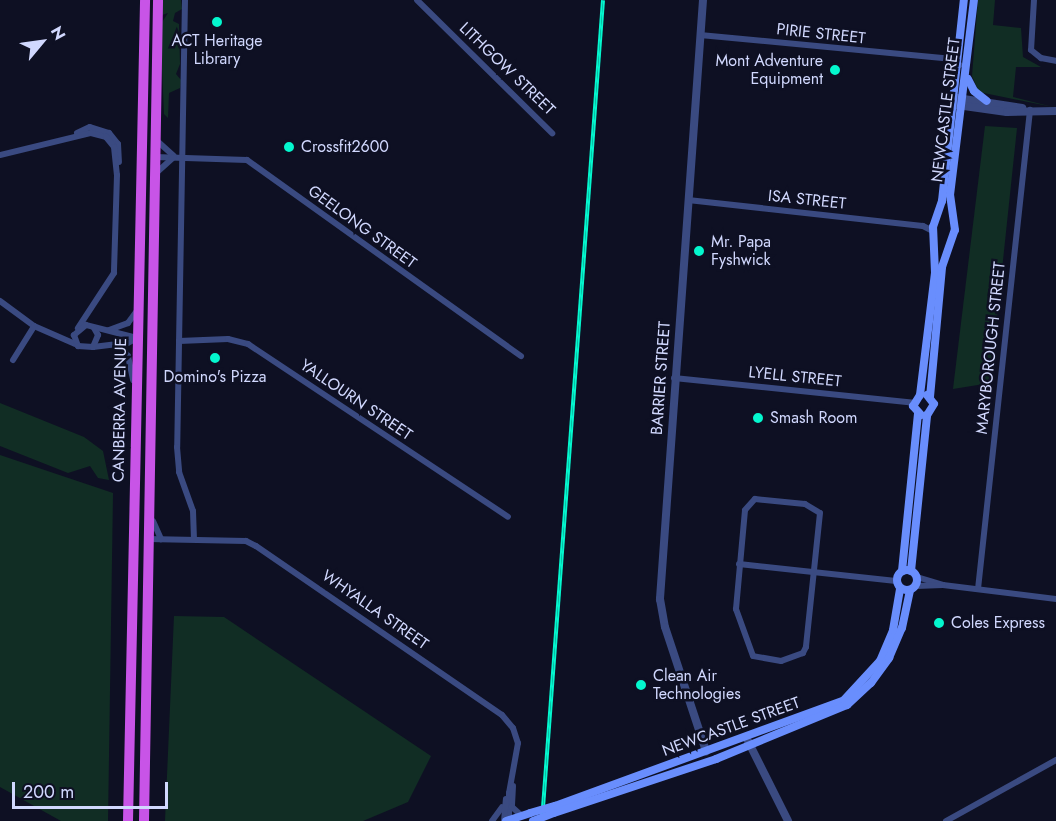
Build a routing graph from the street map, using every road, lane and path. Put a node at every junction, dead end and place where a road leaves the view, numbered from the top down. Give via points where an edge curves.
1 (145, 0) edge
2 (158, 0) edge
3 (185, 0) edge
4 (417, 0) edge
5 (702, 0) edge
6 (964, 0) edge
7 (974, 0) edge
8 (1034, 0) edge
9 (700, 35) junction
10 (969, 52) junction
11 (1056, 61) edge
12 (956, 62) junction
13 (967, 75) junction
14 (952, 101) junction
15 (987, 101) junction
16 (964, 103) junction
17 (1028, 109) junction
18 (1056, 111) edge
19 (552, 133) dead end
20 (155, 139) junction
21 (140, 142) junction
22 (0, 155) edge
23 (155, 157) junction
24 (174, 157) junction
25 (183, 157) junction
26 (154, 175) junction
27 (140, 176) junction
28 (688, 201) junction
29 (953, 223) junction
30 (934, 227) junction
31 (952, 236) junction
32 (153, 285) junction
33 (0, 301) edge
34 (137, 303) junction
35 (91, 305) junction
36 (34, 326) junction
37 (92, 327) junction
38 (77, 329) junction
39 (102, 331) junction
40 (57, 336) junction
41 (137, 338) junction
42 (179, 341) junction
43 (116, 344) junction
44 (78, 346) junction
45 (93, 347) junction
46 (521, 356) dead end
47 (152, 358) junction
48 (13, 360) dead end
49 (674, 378) junction
50 (136, 392) junction
51 (920, 395) junction
52 (930, 397) junction
53 (914, 403) junction
54 (918, 413) junction
55 (927, 415) junction
56 (149, 484) junction
57 (508, 517) dead end
58 (132, 518) junction
59 (147, 539) junction
60 (161, 539) junction
61 (194, 539) junction
62 (132, 555) junction
63 (147, 557) junction
64 (739, 564) junction
65 (814, 573) junction
66 (907, 581) junction
67 (978, 589) junction
68 (1056, 598) edge
69 (746, 737) junction
70 (751, 746) junction
71 (706, 751) junction
72 (736, 751) junction
73 (1056, 760) edge
74 (513, 776) junction
75 (665, 777) junction
76 (509, 793) junction
77 (503, 804) junction
78 (555, 810) junction
79 (528, 817) edge
80 (128, 821) edge
81 (144, 821) edge
82 (492, 821) edge
83 (507, 821) edge
84 (788, 821) edge
85 (946, 821) edge

1 - 21 highway, CANBERRA AVENUE
2 - 20 highway, CANBERRA AVENUE
3 - 25 street
4 - 19 street, LITHGOW STREET
5 - 9 street, BARRIER STREET
6 - 12 main road, NEWCASTLE STREET
7 - 10 main road, NEWCASTLE STREET
8 - 11 street via 1030,48 1039,58
9 - 12 street, PIRIE STREET
9 - 28 street, BARRIER STREET
10 - 12 street
10 - 13 main road, NEWCASTLE STREET
12 - 13 street
12 - 14 main road, NEWCASTLE STREET
13 - 15 main road via 974,92
13 - 16 main road, NEWCASTLE STREET
14 - 16 street
14 - 30 main road, NEWCASTLE STREET via 942,201
15 - 16 street
15 - 17 street
16 - 17 street via 1007,111
16 - 29 main road, NEWCASTLE STREET via 950,195
17 - 18 street
17 - 67 street, MARYBOROUGH STREET
20 - 23 highway, CANBERRA AVENUE
20 - 24 street
21 - 23 highway
21 - 27 highway, CANBERRA AVENUE
22 - 35 street via 91,132 106,137 116,152 114,273
23 - 24 street, GEELONG STREET
23 - 26 highway, CANBERRA AVENUE
23 - 27 highway via 144,164
24 - 25 street, GEELONG STREET
24 - 26 street
25 - 42 street
25 - 46 street, GEELONG STREET via 247,160
26 - 32 highway, CANBERRA AVENUE
27 - 34 highway, CANBERRA AVENUE
28 - 30 street, ISA STREET
28 - 49 street, BARRIER STREET
29 - 30 main road via 945,218
29 - 31 main road, NEWCASTLE STREET
30 - 31 main road via 942,240
30 - 51 main road, NEWCASTLE STREET via 935,272
31 - 52 main road, NEWCASTLE STREET via 942,267
32 - 41 highway via 145,331
32 - 47 highway, CANBERRA AVENUE
33 - 36 street
34 - 39 street via 132,320
34 - 41 highway, CANBERRA AVENUE
35 - 37 street via 87,316
35 - 38 street
36 - 40 street
36 - 48 street
37 - 38 street
37 - 39 street
37 - 45 street via 98,335
38 - 40 street
38 - 44 street via 74,339
39 - 41 street
40 - 44 street
41 - 43 street
41 - 47 highway via 145,343
41 - 50 highway, CANBERRA AVENUE
42 - 57 street, YALLOURN STREET via 228,339 248,344
42 - 61 street via 178,464 193,511
43 - 45 street
43 - 50 street via 128,356
44 - 45 street
47 - 56 highway, CANBERRA AVENUE
49 - 53 street, LYELL STREET
49 - 71 street, BARRIER STREET via 660,599 665,627
50 - 58 highway, CANBERRA AVENUE
51 - 52 main road
51 - 53 main road
52 - 55 main road via 934,407
53 - 54 main road
54 - 55 main road
54 - 66 main road, NEWCASTLE STREET
55 - 66 main road, NEWCASTLE STREET
56 - 59 highway, CANBERRA AVENUE
56 - 60 street via 153,527
58 - 59 highway
58 - 62 highway, CANBERRA AVENUE
59 - 60 street, WHYALLA STREET
59 - 62 highway via 141,540
59 - 63 highway, CANBERRA AVENUE
60 - 61 street, WHYALLA STREET
60 - 63 street
61 - 74 street, WHYALLA STREET via 246,541 256,546 502,716 517,738
62 - 80 highway, CANBERRA AVENUE
63 - 81 highway, CANBERRA AVENUE
64 - 65 street
64 - 65 street via 750,502 761,499 801,503 820,513
64 - 65 street via 736,609 753,656 772,660 804,651
65 - 66 street
66 - 67 street
66 - 69 main road, NEWCASTLE STREET via 888,645 858,688 828,708
66 - 70 main road, NEWCASTLE STREET via 893,650 862,693 829,715
67 - 68 street
69 - 70 street
69 - 71 main road, NEWCASTLE STREET
70 - 72 main road, NEWCASTLE STREET
70 - 84 street
71 - 72 main road via 713,755
71 - 75 main road via 699,760
71 - 78 main road, NEWCASTLE STREET
72 - 75 main road, NEWCASTLE STREET
73 - 85 street
74 - 76 street, WHYALLA STREET
74 - 79 street, WHYALLA STREET via 512,807
75 - 78 main road, NEWCASTLE STREET
76 - 77 street, WHYALLA STREET
76 - 83 street, WHYALLA STREET
77 - 82 street, WHYALLA STREET
77 - 83 street
78 - 79 main road, NEWCASTLE STREET, bridge
79 - 83 main road, NEWCASTLE STREET

